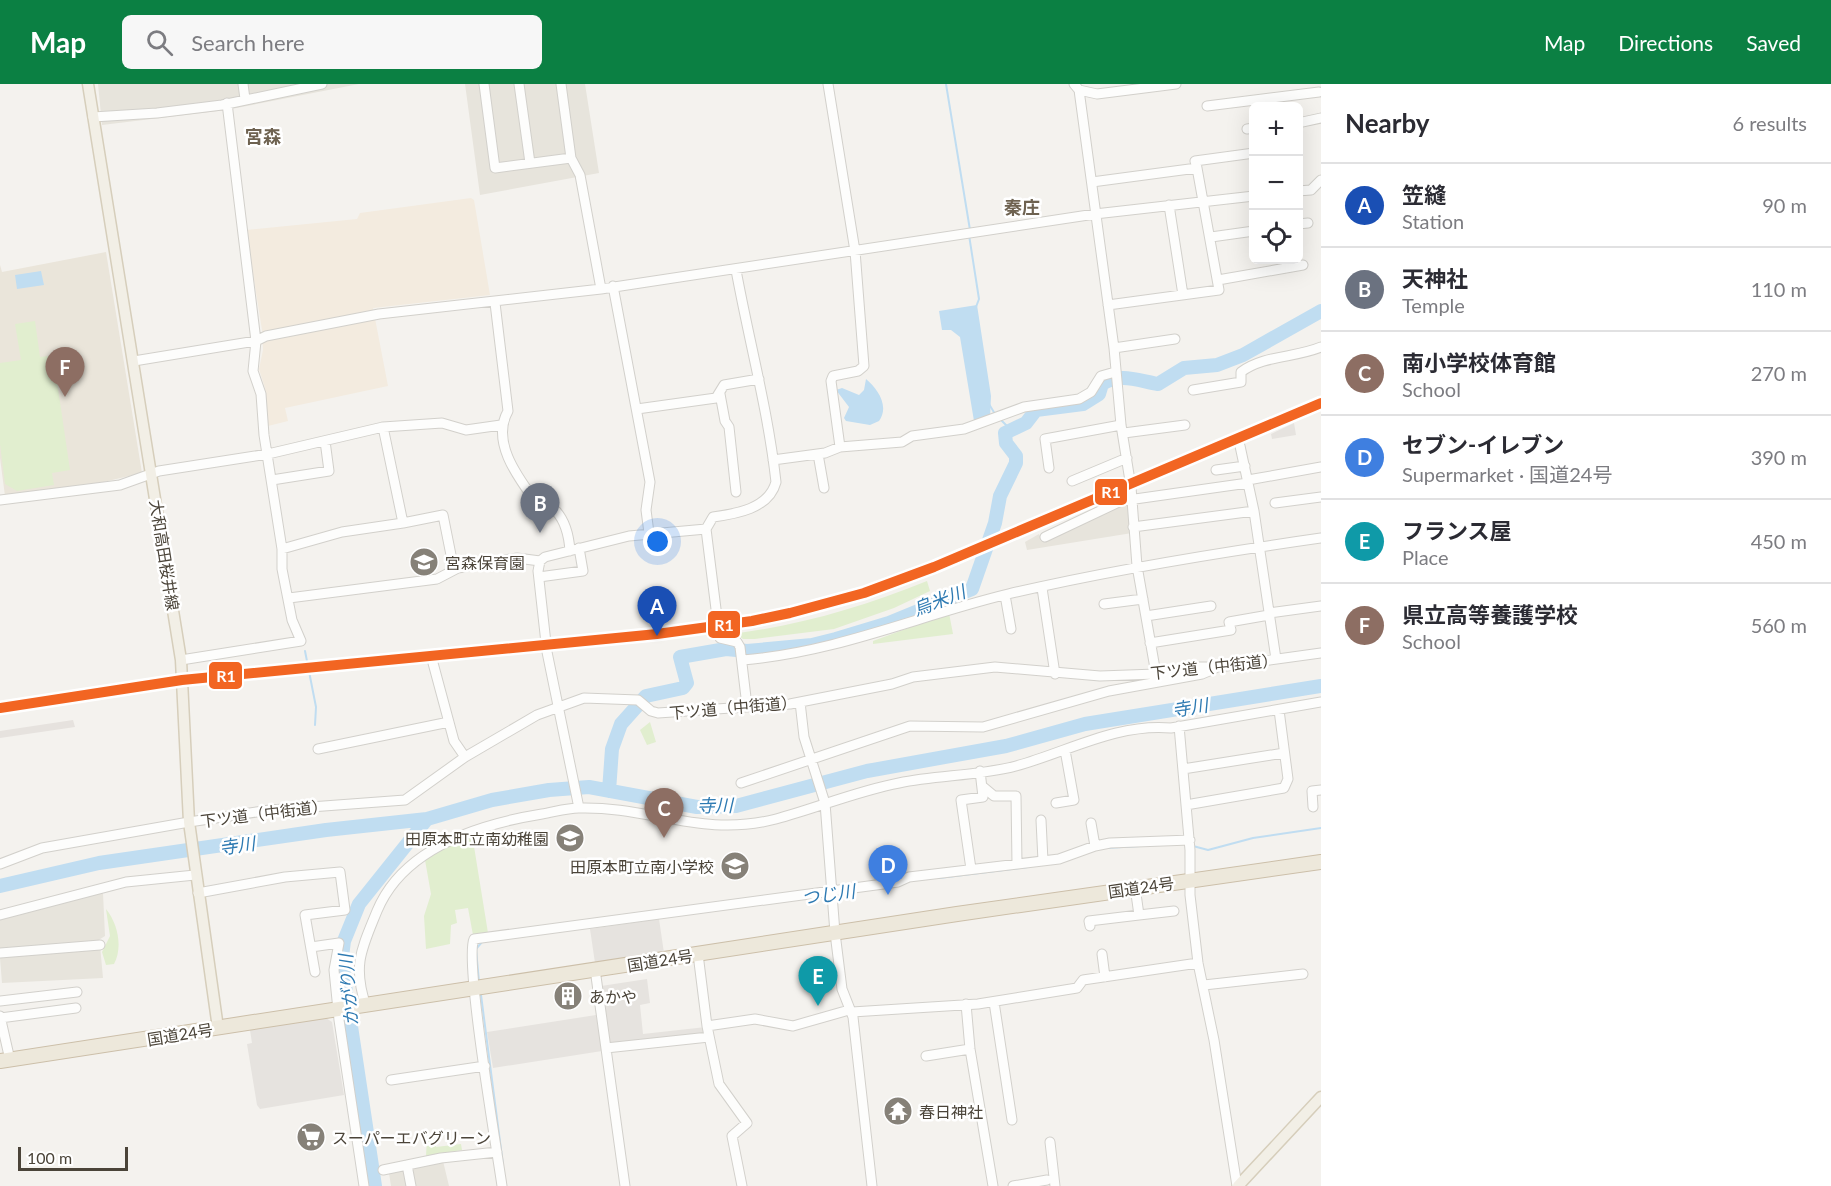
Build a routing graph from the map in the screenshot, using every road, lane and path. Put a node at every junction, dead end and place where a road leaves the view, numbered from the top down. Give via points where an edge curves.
1 (88, 84) edge
2 (243, 84) edge
3 (322, 84) edge
4 (484, 84) edge
5 (519, 84) edge
6 (561, 84) edge
7 (828, 84) edge
8 (1176, 84) edge
9 (1157, 85) edge
10 (1077, 87) edge
11 (1116, 88) edge
12 (1319, 90) edge
13 (245, 99) junction
14 (227, 103) junction
15 (1207, 106) dead end
16 (93, 117) junction
17 (1321, 118) edge
18 (1303, 122) edge
19 (1249, 154) edge
20 (572, 158) junction
21 (530, 163) junction
22 (1197, 168) junction
23 (1321, 180) edge
24 (1092, 182) junction
25 (1303, 191) edge
26 (1249, 196) edge
27 (1204, 201) junction
28 (1169, 205) junction
29 (1095, 214) junction
30 (1249, 232) edge
31 (1210, 237) junction
32 (855, 251) junction
33 (1302, 265) dead end
34 (736, 270) junction
35 (1218, 280) junction
36 (613, 286) junction
37 (601, 289) junction
38 (1183, 295) junction
39 (495, 303) junction
40 (1108, 305) junction
41 (1175, 339) dead end
42 (256, 341) junction
43 (1321, 346) edge
44 (1114, 348) junction
45 (135, 361) junction
46 (1115, 376) junction
47 (759, 379) junction
48 (1193, 390) dead end
49 (720, 394) junction
50 (637, 409) junction
51 (501, 425) junction
52 (1185, 425) dead end
53 (383, 426) junction
54 (1122, 429) junction
55 (325, 441) junction
56 (1240, 446) dead end
57 (840, 447) junction
58 (268, 454) junction
59 (818, 454) junction
60 (1127, 458) junction
61 (773, 460) junction
62 (1245, 466) junction
63 (1321, 467) edge
64 (1049, 468) dead end
65 (1216, 470) dead end
66 (153, 474) junction
67 (272, 480) junction
68 (1248, 481) junction
69 (1072, 482) dead end
70 (824, 488) dead end
71 (736, 492) dead end
72 (1321, 497) edge
73 (0, 500) edge
74 (1132, 501) junction
75 (1275, 503) dead end
76 (1254, 511) junction
77 (403, 523) junction
78 (1134, 527) junction
79 (706, 529) junction
80 (649, 533) junction
81 (1045, 537) dead end
82 (1321, 538) edge
83 (1258, 547) junction
84 (282, 549) junction
85 (575, 550) junction
86 (540, 561) junction
87 (1137, 566) junction
88 (454, 570) junction
89 (539, 577) junction
90 (1042, 588) junction
91 (1005, 595) junction
92 (289, 598) junction
93 (1143, 599) junction
94 (1104, 604) dead end
95 (1211, 606) dead end
96 (1321, 606) edge
97 (1269, 614) junction
98 (1146, 616) junction
99 (1011, 629) dead end
100 (1150, 643) junction
101 (1321, 653) edge
102 (1276, 659) junction
103 (181, 660) junction
104 (743, 660) junction
105 (434, 663) dead end
106 (1219, 667) junction
107 (1055, 674) junction
108 (1156, 674) junction
109 (800, 702) junction
110 (1321, 702) edge
111 (559, 706) junction
112 (747, 706) junction
113 (1279, 710) junction
114 (449, 722) junction
115 (1179, 726) junction
116 (318, 749) dead end
117 (1065, 750) junction
118 (1284, 753) junction
119 (465, 757) junction
120 (812, 760) junction
121 (1183, 769) junction
122 (980, 771) junction
123 (741, 783) dead end
124 (982, 786) junction
125 (1321, 790) edge
126 (825, 802) junction
127 (1056, 803) dead end
128 (578, 805) junction
129 (1186, 805) junction
130 (1313, 807) dead end
131 (1041, 820) dead end
132 (1091, 823) dead end
133 (189, 825) junction
134 (1190, 844) junction
135 (1095, 846) junction
136 (1043, 861) junction
137 (1321, 862) edge
138 (0, 864) edge
139 (1017, 864) junction
140 (971, 869) junction
141 (195, 873) junction
142 (1192, 879) junction
143 (1135, 887) junction
144 (198, 893) junction
145 (834, 893) junction
146 (1174, 911) dead end
147 (0, 915) edge
148 (1139, 915) junction
149 (1090, 926) dead end
150 (835, 933) junction
151 (100, 945) dead end
152 (311, 947) junction
153 (0, 953) edge
154 (698, 954) junction
155 (1102, 954) dead end
156 (1198, 963) junction
157 (595, 969) junction
158 (315, 972) dead end
159 (1303, 974) dead end
160 (1105, 977) junction
161 (1203, 985) junction
162 (474, 989) junction
163 (77, 992) dead end
164 (0, 1001) edge
165 (994, 1002) junction
166 (966, 1004) junction
167 (363, 1006) junction
168 (76, 1008) dead end
169 (341, 1009) junction
170 (850, 1011) junction
171 (0, 1017) edge
172 (707, 1026) junction
173 (218, 1028) junction
174 (709, 1036) junction
175 (606, 1048) junction
176 (970, 1049) junction
177 (927, 1056) dead end
178 (5, 1061) edge
179 (485, 1066) junction
180 (391, 1080) dead end
181 (1321, 1097) edge
182 (1012, 1120) dead end
183 (1050, 1142) dead end
184 (497, 1152) junction
185 (407, 1165) junction
186 (383, 1170) dead end
187 (1051, 1183) edge
188 (364, 1186) edge
189 (411, 1186) edge
190 (502, 1186) edge
191 (625, 1186) edge
192 (742, 1186) edge
193 (872, 1186) edge
194 (993, 1186) edge
195 (1013, 1186) edge
196 (1238, 1186) edge

1 - 16 main road, 大和高田桜井線
2 - 13 street
3 - 13 street
4 - 21 street via 495,168
5 - 21 street
6 - 20 street
7 - 32 street
8 - 9 street
9 - 11 street
10 - 11 street via 1097,94
10 - 24 street
12 - 15 street
13 - 14 street
14 - 16 street via 157,114
14 - 42 street
16 - 45 main road, 大和高田桜井線
17 - 18 street
19 - 22 street via 1196,161
20 - 21 street
20 - 37 street via 580,175
22 - 24 street
22 - 27 street
23 - 25 street via 1311,190
24 - 29 street
26 - 27 street
27 - 28 street
27 - 31 street
28 - 29 street
28 - 38 street
29 - 32 street
29 - 40 street
30 - 31 street
31 - 35 street
32 - 34 street
32 - 57 street via 864,366 833,376 831,381
33 - 35 street
34 - 36 street
34 - 47 street
35 - 38 street via 1219,290
36 - 37 street
36 - 50 street
37 - 39 street
38 - 40 street
39 - 42 street via 379,314
39 - 51 street via 508,411
40 - 44 street
41 - 44 street
42 - 45 street
42 - 58 street via 253,371 261,394
43 - 48 street via 1254,364 1241,372 1241,381
44 - 46 street
45 - 66 main road, 大和高田桜井線
46 - 54 street
46 - 57 street via 1101,376 1091,392 1080,399 1024,407 964,429 912,436 902,442
47 - 49 street via 724,385
47 - 61 street
49 - 50 street via 716,398
49 - 71 street via 729,427
50 - 80 street via 650,482 646,510
51 - 53 street via 466,430 442,423
51 - 85 street via 510,463 543,510 556,511 561,516
52 - 54 street
53 - 55 street
53 - 77 street
54 - 60 street
54 - 64 street via 1046,439
55 - 58 street
55 - 67 street via 329,471
56 - 62 street
57 - 59 street
58 - 66 street
58 - 67 street
59 - 61 street
59 - 70 street
60 - 69 street
60 - 74 street
61 - 79 street via 776,483 771,492 747,512 713,517
62 - 65 street
62 - 68 street
63 - 68 street
66 - 73 street via 120,485
66 - 103 main road, 大和高田桜井線
67 - 84 street
68 - 74 street
68 - 76 street
72 - 75 street
74 - 78 street
74 - 81 street via 1121,501
76 - 78 street
76 - 83 street
77 - 84 street via 342,532
77 - 88 street via 443,515
78 - 87 street
79 - 80 street
79 - 104 street via 720,638 737,642
80 - 85 street
82 - 83 street
83 - 87 street
83 - 97 street
84 - 92 street
85 - 86 street
85 - 89 street via 583,571
86 - 88 street via 517,558
86 - 89 street
87 - 90 street via 1089,574
87 - 93 street
88 - 92 street via 444,577 422,582
89 - 111 street via 544,630
90 - 91 street
90 - 107 street
91 - 99 street
91 - 104 street via 846,643
92 - 103 street via 292,620 301,641
93 - 94 street
93 - 98 street
95 - 98 street
96 - 97 street
97 - 100 street via 1230,622 1231,630
97 - 102 street
98 - 100 street
100 - 108 street
101 - 102 street, 下ツ道（中街道）
102 - 106 street, 下ツ道（中街道）
103 - 133 main road, 大和高田桜井線
104 - 112 street
105 - 114 street
106 - 108 street, 下ツ道（中街道）
106 - 120 street via 1202,674 1077,699 983,727 910,726
107 - 108 street, 下ツ道（中街道）
107 - 109 street, 下ツ道（中街道） via 1018,667 913,677
109 - 112 street, 下ツ道（中街道）
109 - 120 street via 804,737
110 - 113 street
111 - 112 street, 下ツ道（中街道） via 584,698 616,697 638,700 658,713
111 - 119 street, 下ツ道（中街道） via 511,728
111 - 128 street
113 - 115 street
113 - 118 street
114 - 116 street
114 - 119 street via 454,741
115 - 117 street via 1123,732
115 - 121 street
117 - 122 street via 1014,767
117 - 127 street via 1074,800
118 - 121 street
118 - 129 street via 1288,779 1284,788
119 - 133 street, 下ツ道（中街道） via 405,800 270,810
120 - 123 street
120 - 126 street
121 - 129 street
122 - 124 street
122 - 126 street via 896,783
124 - 139 street via 994,796 1016,796
124 - 140 street via 982,798 961,800
125 - 130 street via 1312,792
126 - 128 street via 776,819 733,826 710,826
126 - 145 street
128 - 167 street via 466,832 430,853 394,883 360,950
129 - 134 street
131 - 136 street
132 - 135 street
133 - 138 street, 下ツ道（中街道） via 42,848
133 - 141 main road, 大和高田桜井線
134 - 135 street
134 - 142 street
135 - 136 street
136 - 139 street
137 - 142 highway, 国道24号
139 - 140 street
140 - 145 street
141 - 144 main road, 大和高田桜井線
141 - 147 street via 126,882
142 - 143 highway, 国道24号
142 - 156 street via 1190,895
143 - 148 street
143 - 150 highway, 国道24号
144 - 152 street via 285,877 340,872 345,910 305,915
144 - 173 main road, 大和高田桜井線
145 - 150 street
145 - 162 street via 474,939
146 - 148 street
148 - 149 street via 1089,921
150 - 154 highway, 国道24号
150 - 170 street via 842,989
151 - 153 street
152 - 158 street
152 - 169 street via 339,943 334,969
154 - 157 highway, 国道24号
154 - 172 street
155 - 160 street
156 - 160 street
156 - 161 street
157 - 162 highway, 国道24号
157 - 175 street
159 - 161 street
160 - 165 street via 1083,980 1077,988
161 - 196 street
162 - 167 highway, 国道24号
162 - 179 street
163 - 164 street
165 - 166 street
165 - 182 street
166 - 170 street
166 - 176 street
167 - 169 highway, 国道24号
168 - 171 street
169 - 173 highway, 国道24号
169 - 188 street via 339,1020
170 - 172 street via 793,1026 755,1019
170 - 193 street
171 - 178 street
172 - 174 street
173 - 178 highway, 国道24号
174 - 175 street
174 - 192 street via 719,1084 747,1123 732,1136
175 - 191 street
176 - 177 street
176 - 194 street
179 - 180 street
179 - 184 street
181 - 196 main road
183 - 187 street
184 - 185 street
184 - 190 street
185 - 186 street
185 - 189 street
187 - 195 street

